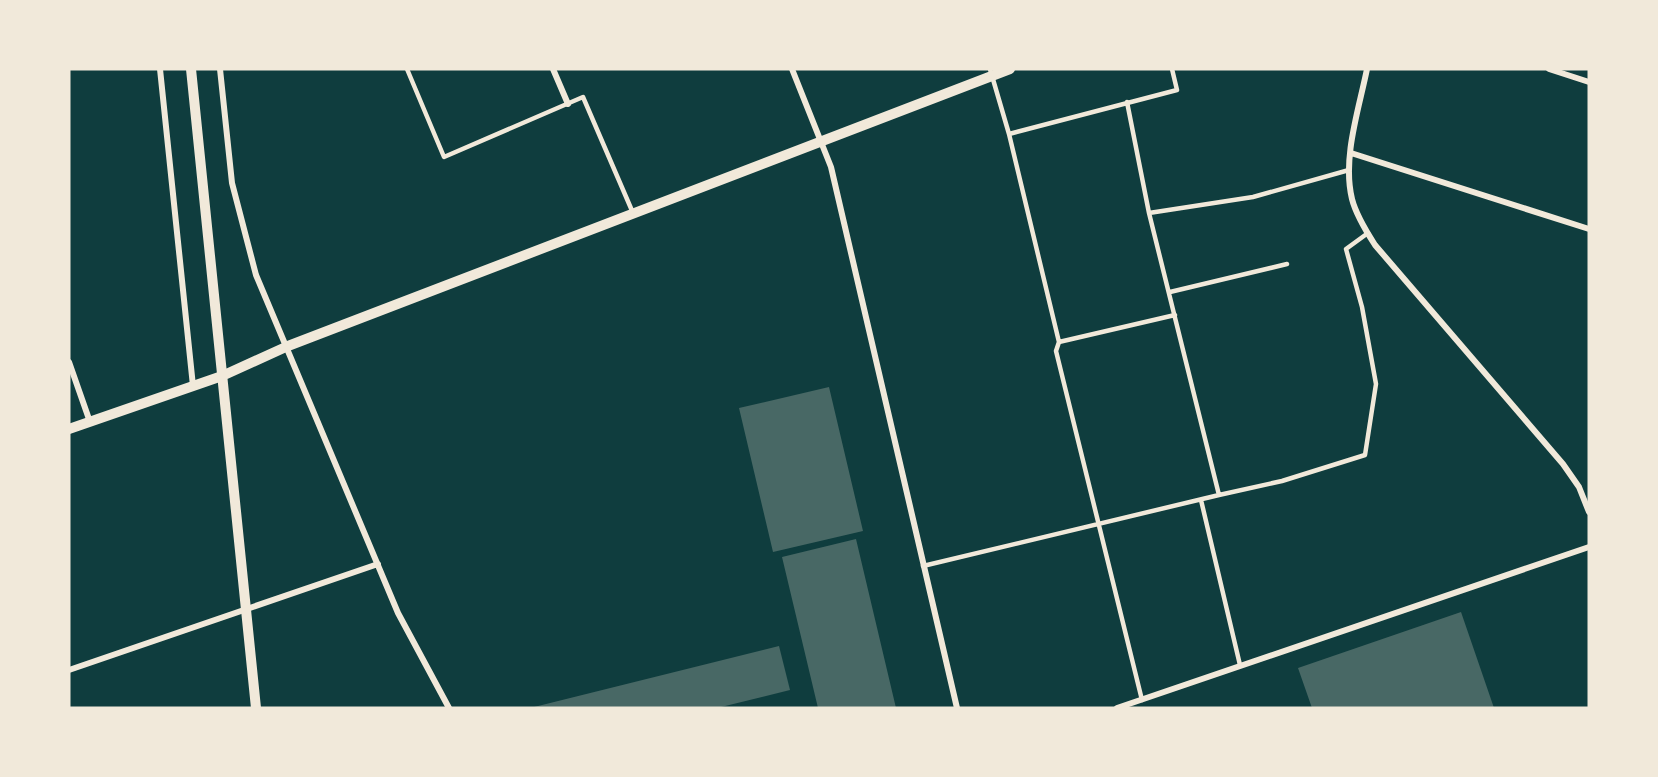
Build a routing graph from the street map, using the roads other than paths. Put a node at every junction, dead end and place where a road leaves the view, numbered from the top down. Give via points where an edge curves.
1 (160, 69) edge
2 (190, 69) edge
3 (220, 69) edge
4 (407, 69) edge
5 (554, 69) edge
6 (792, 69) edge
7 (1010, 69) edge
8 (1172, 69) edge
9 (1367, 69) edge
10 (1549, 69) edge
11 (992, 72) edge
12 (1589, 82) edge
13 (1127, 102) junction
14 (568, 104) junction
15 (1009, 134) junction
16 (822, 141) junction
17 (1351, 153) junction
18 (1349, 170) junction
19 (634, 213) junction
20 (1149, 213) junction
21 (1589, 229) edge
22 (1368, 233) junction
23 (1287, 264) dead end
24 (1170, 292) junction
25 (1174, 315) junction
26 (1059, 342) junction
27 (288, 346) junction
28 (69, 362) edge
29 (222, 376) junction
30 (193, 386) junction
31 (90, 422) junction
32 (69, 429) edge
33 (1219, 495) junction
34 (1201, 500) junction
35 (1589, 513) edge
36 (1099, 524) junction
37 (1589, 547) edge
38 (378, 564) junction
39 (923, 566) junction
40 (246, 609) junction
41 (1240, 665) junction
42 (69, 670) edge
43 (1142, 700) junction
44 (256, 708) edge
45 (449, 708) edge
46 (957, 708) edge
47 (1118, 708) edge

1 - 30 street
2 - 29 street
3 - 27 street via 232,183 246,243 263,294
4 - 14 lane via 444,157
5 - 14 street
6 - 16 street
7 - 11 street
8 - 13 lane via 1177,90
9 - 17 street
10 - 12 street
11 - 15 lane
11 - 16 street
13 - 15 lane
13 - 20 lane
14 - 19 lane via 583,97
15 - 26 lane
16 - 19 street
16 - 39 street
17 - 18 street
17 - 21 street
18 - 20 lane via 1253,197
18 - 22 street via 1352,200
19 - 27 street
20 - 24 lane
22 - 33 lane via 1346,249 1362,307 1376,384 1365,455 1282,481
22 - 35 street via 1563,464 1579,487
23 - 24 lane
24 - 25 lane
25 - 26 lane
25 - 33 lane
26 - 36 lane via 1056,351
27 - 29 street
27 - 38 street
28 - 31 street
29 - 30 street
29 - 40 street
30 - 31 street
31 - 32 street
33 - 34 lane
34 - 36 lane
34 - 41 lane
36 - 39 lane
36 - 43 lane
37 - 41 street
38 - 40 street
38 - 45 street via 398,614
39 - 46 street
40 - 42 street
40 - 44 street
41 - 43 street
43 - 47 street

